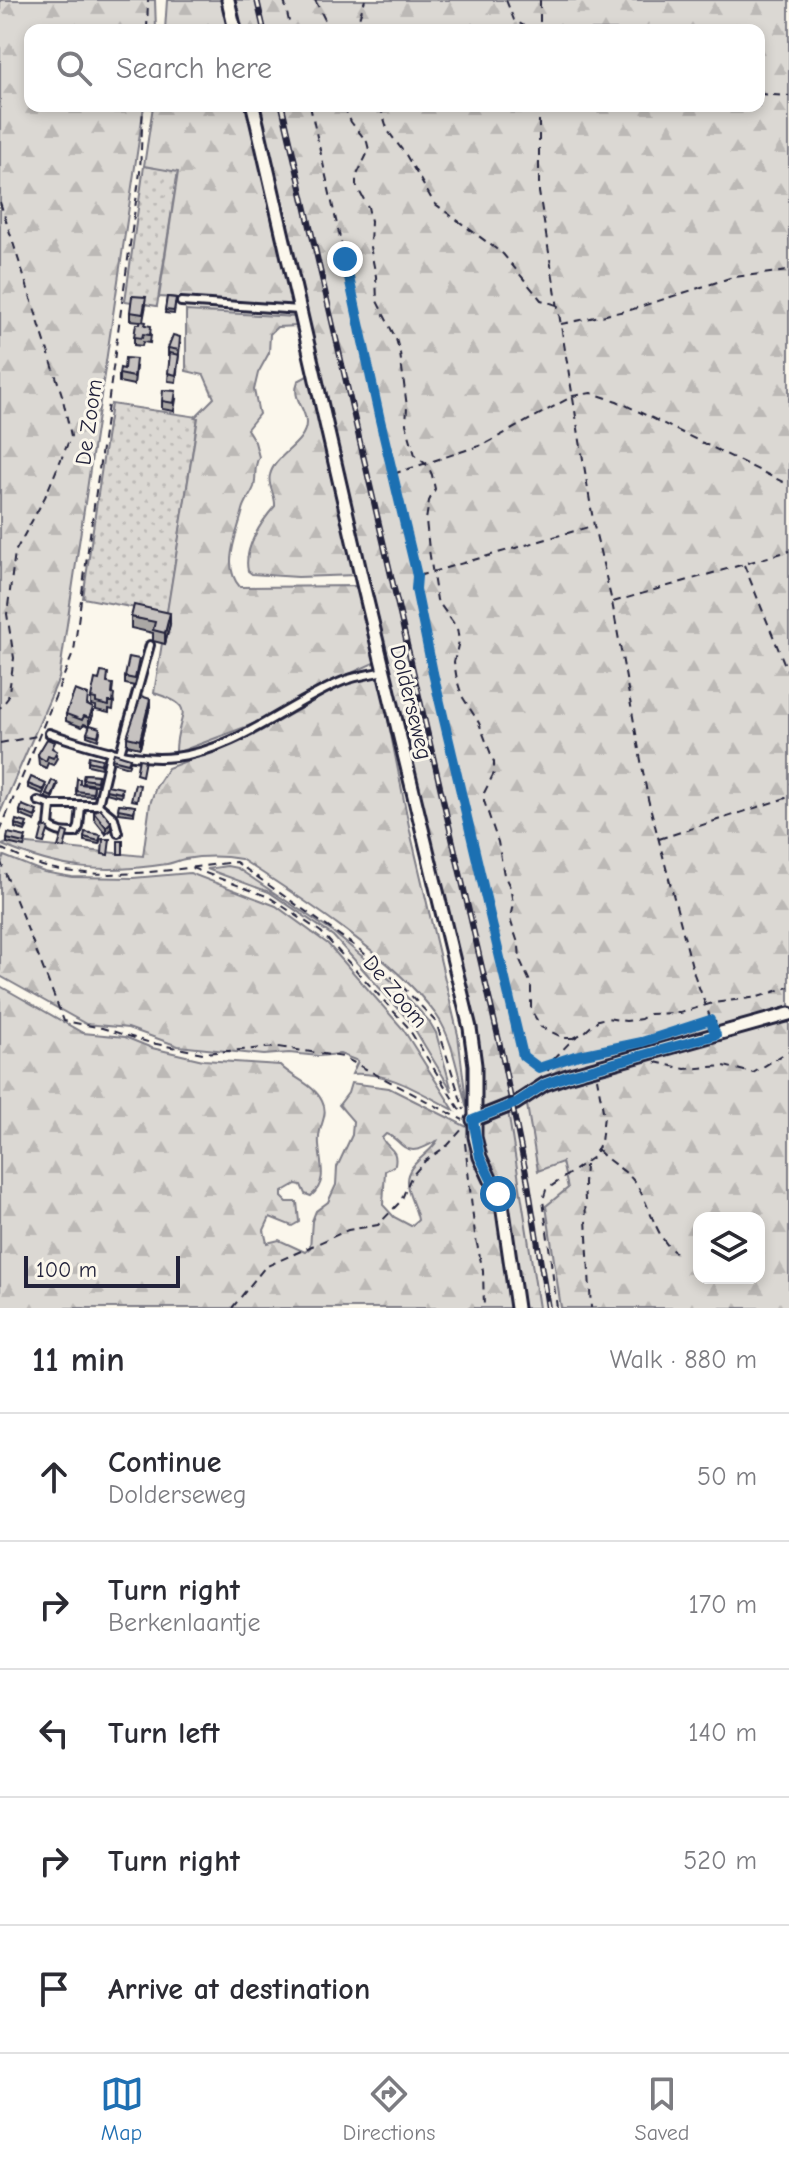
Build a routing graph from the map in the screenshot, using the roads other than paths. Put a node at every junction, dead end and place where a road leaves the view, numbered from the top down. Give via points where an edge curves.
1 (228, 0) edge
2 (234, 24) edge
3 (254, 112) edge
4 (181, 302) dead end
5 (300, 310) junction
6 (150, 645) dead end
7 (384, 671) junction
8 (49, 733) dead end
9 (111, 751) junction
10 (120, 753) junction
11 (38, 801) dead end
12 (51, 805) junction
13 (98, 805) junction
14 (81, 806) junction
15 (118, 833) dead end
16 (789, 1014) edge
17 (470, 1121) junction
18 (517, 1308) edge

1 - 2 street
3 - 5 street, Dolderseweg
4 - 5 lane
5 - 7 street, Dolderseweg
6 - 10 lane
7 - 10 lane via 343,681 207,749 174,757
7 - 17 street, Dolderseweg via 470,1028 475,1065
8 - 9 lane
9 - 10 lane
9 - 13 lane
11 - 12 lane
12 - 14 lane
12 - 14 lane via 49,826 66,833 76,833
13 - 14 lane
13 - 15 lane via 114,818
16 - 17 street via 717,1029 545,1084 516,1103
17 - 18 street, Dolderseweg via 502,1204

